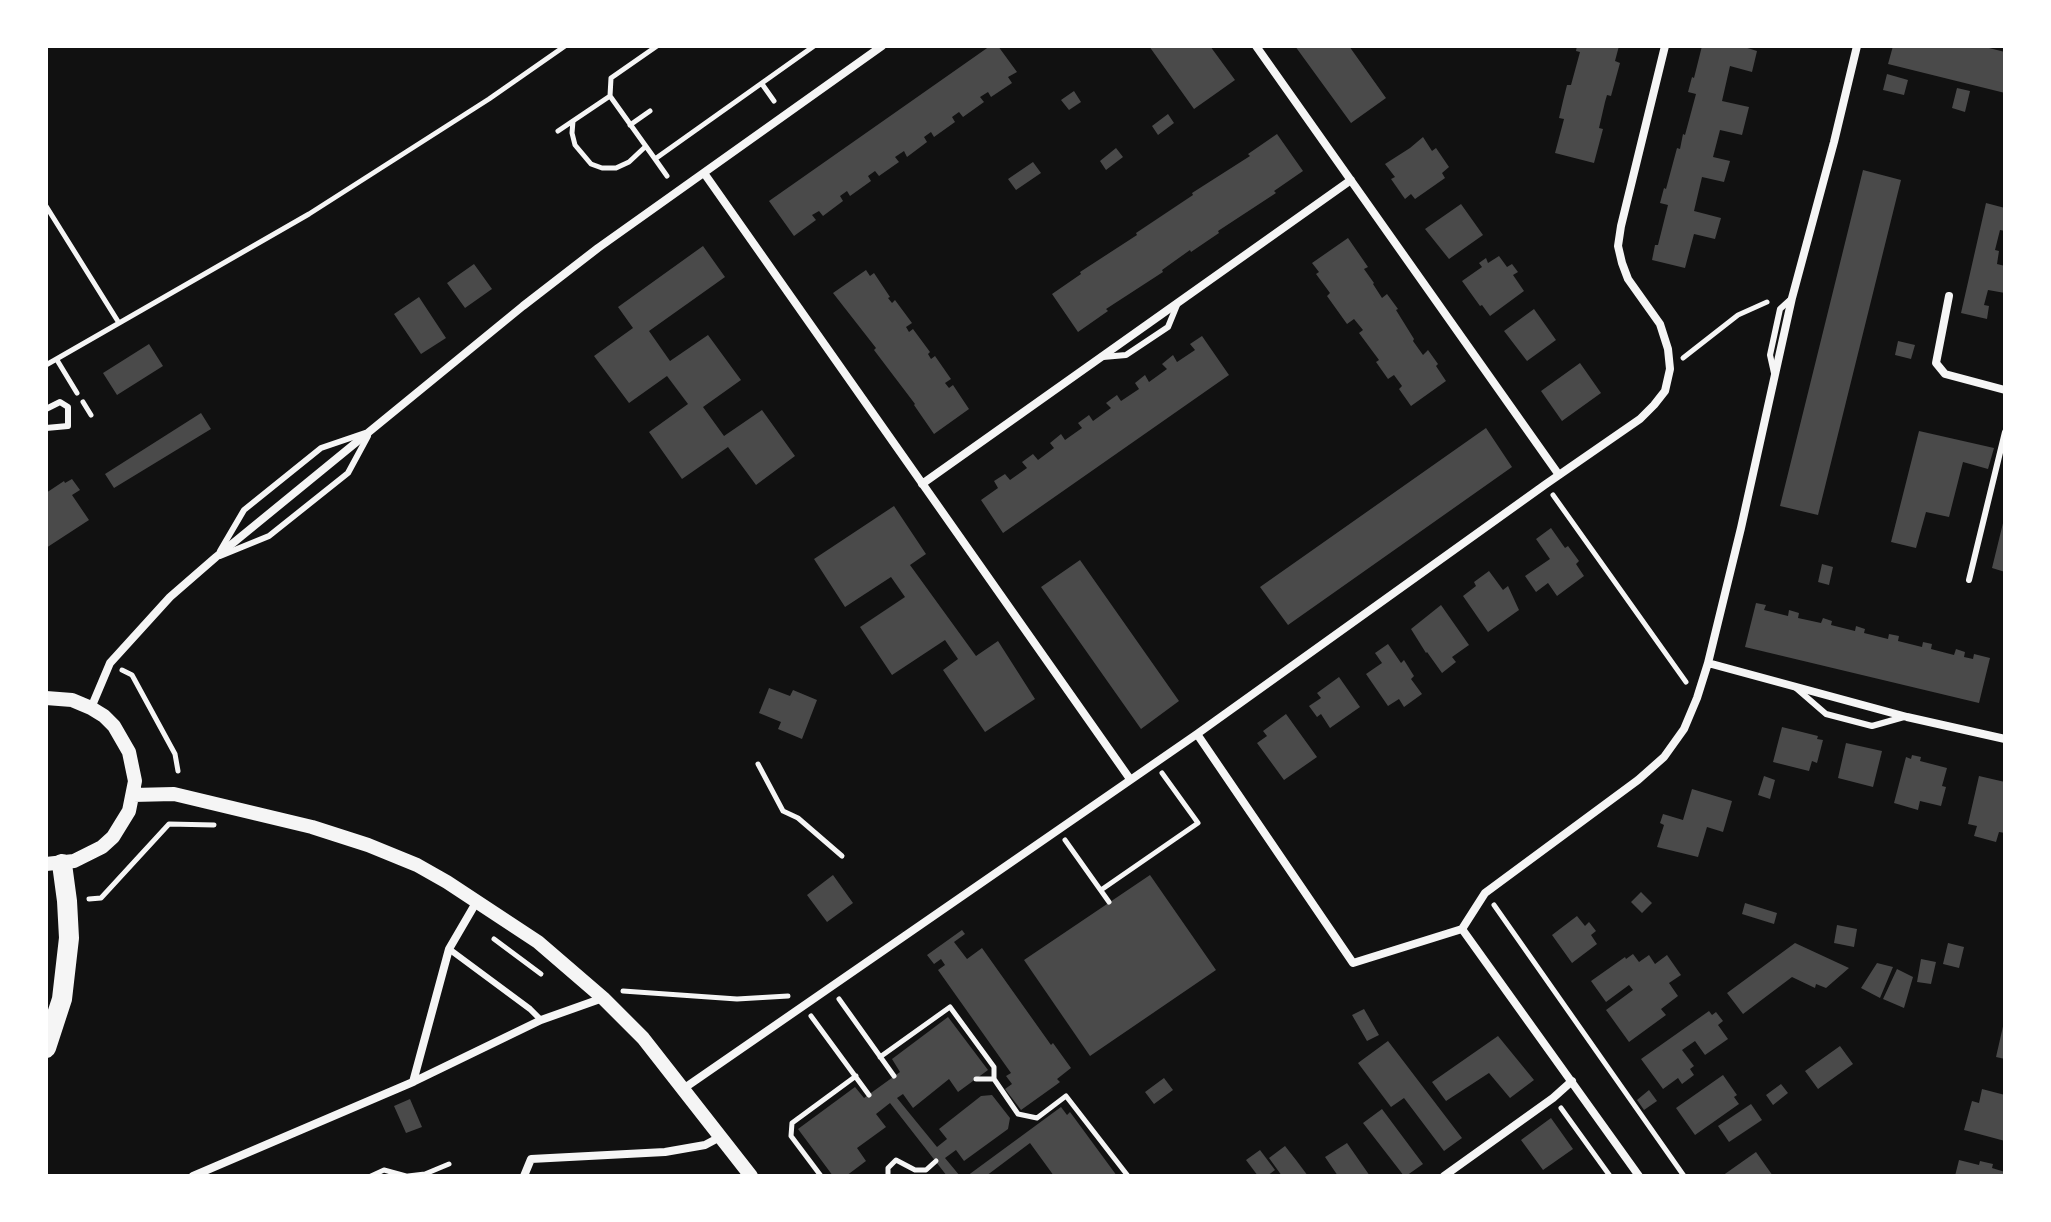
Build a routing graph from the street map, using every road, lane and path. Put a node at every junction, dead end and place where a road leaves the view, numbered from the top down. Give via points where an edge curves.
1 (565, 46) edge
2 (657, 46) edge
3 (814, 46) edge
4 (882, 46) edge
5 (1256, 46) edge
6 (1663, 46) edge
7 (1857, 46) edge
8 (762, 84) junction
9 (610, 96) junction
10 (774, 101) dead end
11 (650, 111) dead end
12 (573, 121) junction
13 (630, 125) junction
14 (558, 131) dead end
15 (645, 146) junction
16 (655, 159) junction
17 (704, 173) junction
18 (667, 176) dead end
19 (1351, 180) junction
20 (46, 206) edge
21 (1793, 294) junction
22 (1949, 296) dead end
23 (1178, 302) junction
24 (119, 323) junction
25 (1100, 358) junction
26 (57, 360) junction
27 (46, 365) edge
28 (1670, 369) junction
29 (68, 379) dead end
30 (2005, 390) edge
31 (46, 409) edge
32 (46, 428) edge
33 (370, 431) junction
34 (2005, 432) edge
35 (1559, 475) junction
36 (922, 484) junction
37 (1546, 484) junction
38 (216, 557) junction
39 (1969, 580) dead end
40 (110, 663) junction
41 (1708, 663) junction
42 (1796, 688) junction
43 (46, 698) edge
44 (1697, 698) junction
45 (91, 708) junction
46 (1907, 717) junction
47 (1197, 734) junction
48 (2005, 739) edge
49 (1154, 762) junction
50 (758, 764) dead end
51 (178, 771) dead end
52 (1130, 779) junction
53 (133, 795) junction
54 (215, 825) dead end
55 (1057, 830) junction
56 (842, 856) dead end
57 (54, 864) edge
58 (1101, 890) junction
59 (1485, 893) junction
60 (67, 901) junction
61 (477, 901) junction
62 (1109, 902) dead end
63 (466, 919) junction
64 (1462, 929) junction
65 (449, 949) junction
66 (549, 979) dead end
67 (831, 987) junction
68 (621, 991) dead end
69 (789, 996) dead end
70 (603, 998) junction
71 (803, 1006) junction
72 (541, 1020) junction
73 (46, 1048) edge
74 (880, 1057) junction
75 (856, 1076) junction
76 (894, 1076) dead end
77 (976, 1079) dead end
78 (994, 1079) junction
79 (1572, 1081) junction
80 (413, 1082) junction
81 (683, 1089) junction
82 (869, 1095) dead end
83 (1553, 1098) junction
84 (720, 1137) junction
85 (936, 1161) dead end
86 (449, 1164) dead end
87 (193, 1176) edge
88 (371, 1176) edge
89 (407, 1176) edge
90 (524, 1176) edge
91 (751, 1176) edge
92 (821, 1176) edge
93 (888, 1176) edge
94 (1128, 1176) edge
95 (1444, 1176) edge
96 (1610, 1176) edge
97 (1639, 1176) edge
98 (1684, 1176) edge

1 - 24 path via 309,214
2 - 9 path via 611,78
3 - 8 path
4 - 17 street
5 - 19 street
6 - 28 street via 1618,246 1628,279 1660,324
7 - 21 street
8 - 10 path
8 - 16 path
9 - 12 path
9 - 13 path
11 - 13 path
12 - 14 path
12 - 15 path via 575,145 591,164 602,168 629,162
13 - 15 path
15 - 16 path
16 - 18 path
17 - 33 street via 598,248
17 - 36 street
19 - 23 street
19 - 35 street
20 - 24 path
21 - 28 path via 1738,315
21 - 41 street
22 - 30 street via 1936,363 1945,374
23 - 25 street
23 - 25 lane via 1168,327 1126,355
24 - 26 path
25 - 36 street
26 - 27 path
26 - 29 path
28 - 35 street via 1665,391 1640,419
31 - 32 lane via 60,402 68,407 68,426
33 - 38 street
33 - 38 lane via 321,448 244,510
33 - 38 lane via 348,473 337,482 269,536
34 - 39 lane
35 - 37 street
36 - 52 street
37 - 44 path
37 - 47 street
38 - 40 street via 170,597
40 - 45 street
40 - 51 path via 132,675 166,730
41 - 42 street
41 - 44 street
42 - 46 street
42 - 46 lane via 1826,714 1841,718 1872,726
43 - 45 street
44 - 59 street via 1664,757
45 - 53 street via 114,726 129,752
46 - 48 street
47 - 49 street
47 - 64 street via 1353,963
49 - 52 street
49 - 58 path via 1198,823
50 - 56 path via 783,811
52 - 55 street
53 - 57 street via 113,837 89,856
53 - 61 street via 174,794 312,827 417,865
54 - 60 path via 169,824 101,898
55 - 58 path
55 - 67 street
57 - 60 main road
58 - 62 path
59 - 64 street
59 - 98 path
60 - 73 main road via 62,999
61 - 63 street
61 - 70 street via 538,942
63 - 65 street
63 - 66 path
64 - 79 street
65 - 72 lane
65 - 80 street
67 - 71 street
67 - 74 path
68 - 69 path via 737,999
70 - 72 street
70 - 81 street
71 - 75 path
71 - 81 street
72 - 80 street
74 - 76 path
74 - 78 path via 950,1007 994,1067
75 - 82 path
75 - 92 path via 792,1123 791,1136
77 - 78 path
78 - 94 path via 1018,1114 1037,1118 1066,1096
79 - 83 street
79 - 97 street
80 - 87 street
81 - 84 street
83 - 95 street
83 - 96 path
84 - 90 street via 665,1152 531,1159
84 - 91 street
85 - 93 path via 926,1170 915,1170 896,1160
86 - 89 path
88 - 89 path via 384,1170

